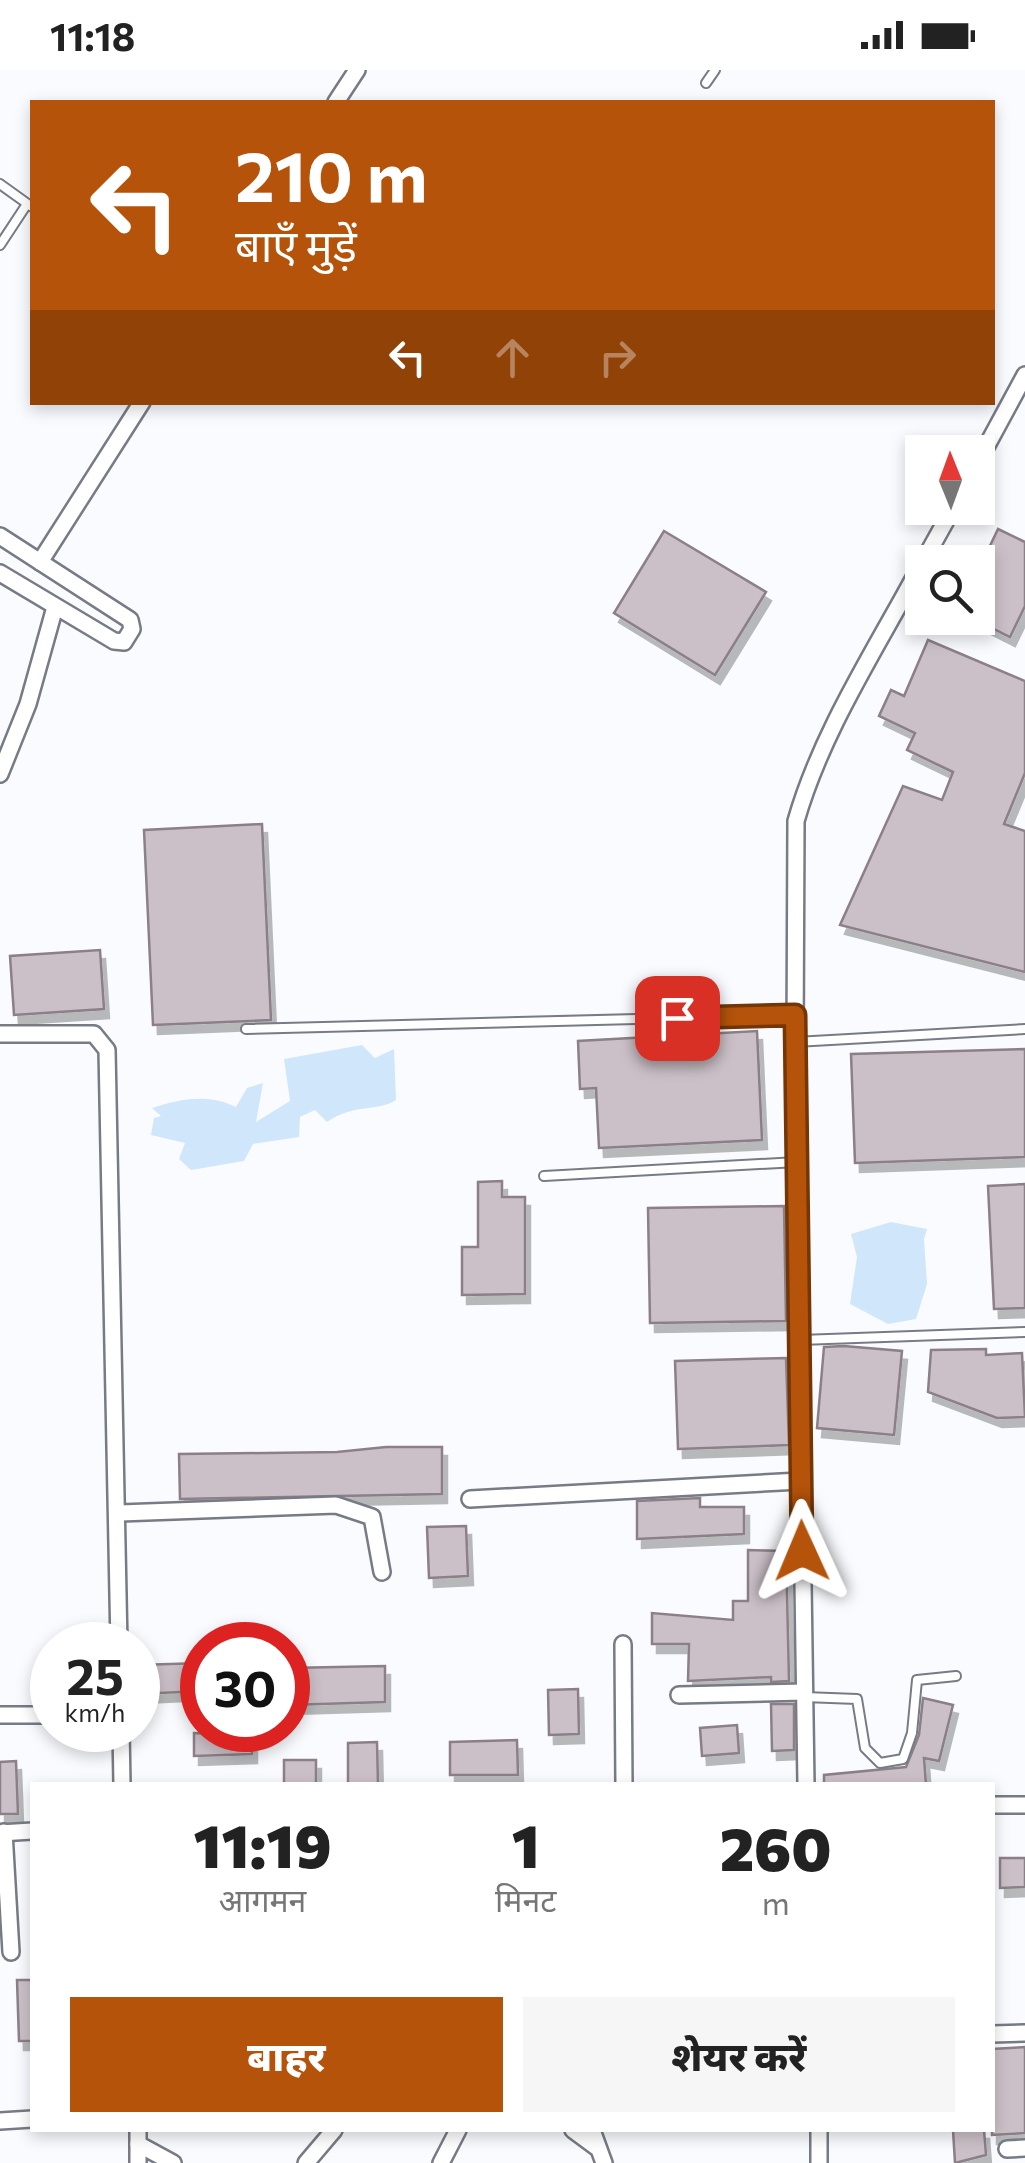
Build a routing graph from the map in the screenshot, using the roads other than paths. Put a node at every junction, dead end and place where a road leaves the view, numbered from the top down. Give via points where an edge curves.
1 (357, 70) edge
2 (715, 70) edge
3 (706, 83) dead end
4 (337, 100) edge
5 (0, 184) edge
6 (30, 206) edge
7 (0, 245) edge
8 (1025, 376) edge
9 (140, 405) edge
10 (993, 435) edge
11 (0, 536) edge
12 (40, 562) junction
13 (0, 573) edge
14 (905, 596) edge
15 (55, 607) junction
16 (0, 774) edge
17 (795, 1015) junction
18 (246, 1029) dead end
19 (1025, 1029) edge
20 (0, 1034) edge
21 (795, 1042) junction
22 (797, 1162) junction
23 (544, 1176) dead end
24 (1025, 1332) edge
25 (800, 1340) junction
26 (800, 1481) junction
27 (470, 1499) dead end
28 (120, 1513) junction
29 (382, 1572) dead end
30 (120, 1622) edge
31 (623, 1644) dead end
32 (956, 1676) dead end
33 (804, 1694) junction
34 (679, 1696) dead end
35 (30, 1714) edge
36 (0, 1715) edge
37 (121, 1752) edge
38 (122, 1782) edge
39 (624, 1782) edge
40 (806, 1782) edge
41 (995, 1805) edge
42 (1025, 1805) edge
43 (30, 1831) edge
44 (2, 1832) edge
45 (11, 1952) dead end
46 (1025, 2033) edge
47 (995, 2034) edge
48 (30, 2119) edge
49 (0, 2120) edge
50 (332, 2132) edge
51 (457, 2132) edge
52 (819, 2132) edge
53 (138, 2137) edge
54 (594, 2138) edge
55 (1025, 2148) edge
56 (1008, 2150) dead end
57 (138, 2163) edge
58 (173, 2163) edge
59 (306, 2163) edge
60 (441, 2163) edge
61 (604, 2163) edge
62 (820, 2163) edge

1 - 4 street
2 - 3 lane
5 - 6 lane
6 - 7 lane
8 - 10 street
9 - 12 street
11 - 12 street
12 - 15 street via 130,620 132,629 124,642 114,641
13 - 15 street
14 - 17 street via 801,805 794,867
15 - 16 street
17 - 18 lane
17 - 21 street
19 - 21 lane
20 - 28 street via 80,1031 94,1034 107,1050
21 - 22 street
22 - 23 lane
22 - 25 street
24 - 25 lane
25 - 26 street
26 - 27 street
26 - 33 street
28 - 29 street via 358,1509 372,1517
28 - 30 street
31 - 39 street
32 - 33 lane via 917,1680 912,1733 903,1759 893,1764 880,1763 866,1748 857,1699
33 - 34 street
33 - 40 street
35 - 36 street
37 - 38 street
41 - 42 street
43 - 44 street
44 - 45 street
46 - 47 street
48 - 49 street
50 - 59 street
51 - 60 street
52 - 62 street
53 - 57 street
53 - 58 street
54 - 61 street
55 - 56 street

